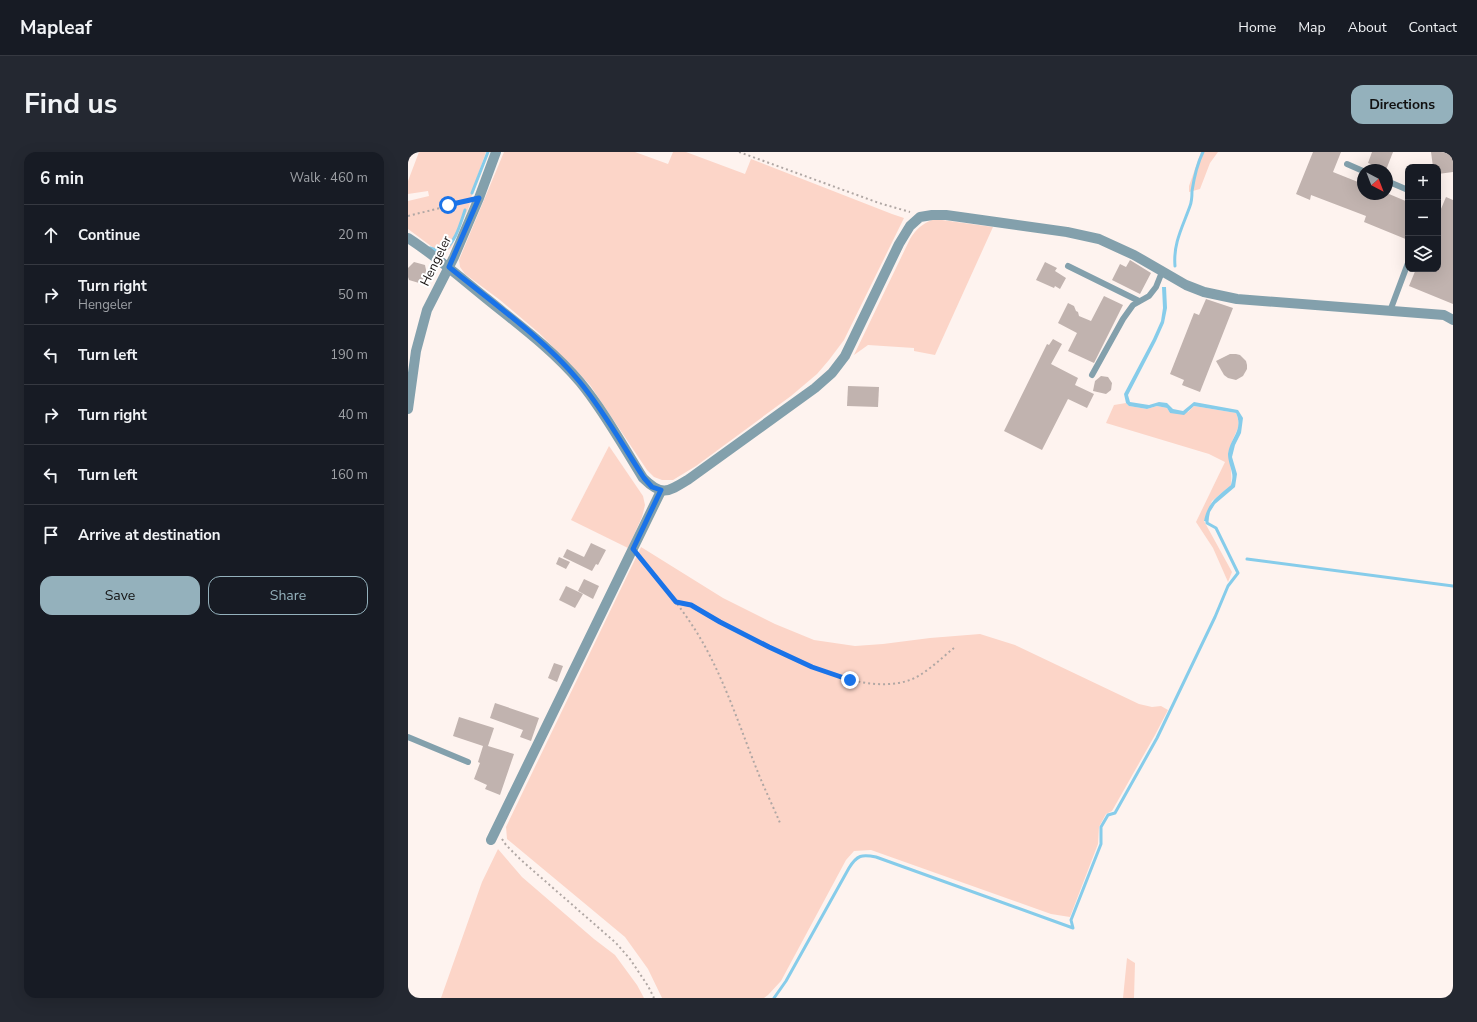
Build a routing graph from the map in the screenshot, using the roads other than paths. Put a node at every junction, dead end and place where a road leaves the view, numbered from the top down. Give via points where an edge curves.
1 (496, 152) edge
2 (1347, 164) dead end
3 (1357, 168) edge
4 (1393, 184) edge
5 (1405, 189) edge
6 (408, 238) edge
7 (1068, 266) dead end
8 (449, 267) junction
9 (1405, 271) edge
10 (1162, 272) junction
11 (1139, 301) junction
12 (1390, 311) junction
13 (1453, 320) edge
14 (1092, 375) dead end
15 (408, 409) edge
16 (661, 490) junction
17 (408, 736) edge
18 (468, 762) dead end
19 (492, 840) dead end

1 - 8 street, Hengeler
2 - 3 lane
4 - 5 lane
6 - 8 street
7 - 11 lane
8 - 15 street, Hengeler via 427,310 420,332
8 - 16 street via 564,365 595,403 644,478 652,487
9 - 12 lane
10 - 11 lane via 1149,296
10 - 12 street via 1204,292 1237,299
10 - 16 street via 1134,255 1099,239 946,215 932,214 920,217 910,226 899,244 846,356 832,373 689,479 672,490
11 - 14 lane via 1123,319
12 - 13 street via 1444,315
16 - 19 street
17 - 18 lane

